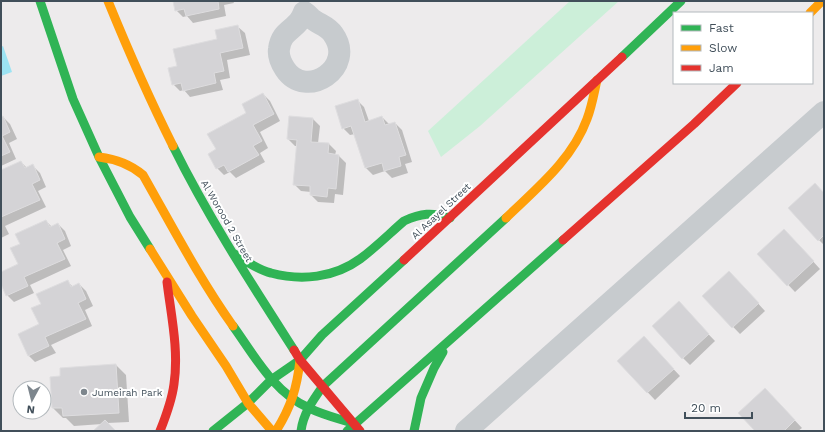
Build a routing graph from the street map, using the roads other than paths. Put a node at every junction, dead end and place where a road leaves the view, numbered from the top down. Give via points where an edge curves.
1 (40, 1) edge
2 (108, 1) edge
3 (680, 1) edge
4 (822, 1) edge
5 (811, 12) edge
6 (597, 80) junction
7 (736, 84) edge
8 (824, 112) edge
9 (99, 157) junction
10 (450, 218) junction
11 (232, 252) junction
12 (165, 273) junction
13 (451, 339) junction
14 (300, 360) junction
15 (271, 380) junction
16 (323, 386) junction
17 (293, 399) junction
18 (248, 403) junction
19 (308, 408) junction
20 (263, 409) dead end
21 (291, 422) edge
22 (358, 428) edge
23 (160, 431) edge
24 (213, 431) edge
25 (272, 431) edge
26 (276, 431) edge
27 (312, 431) edge
28 (347, 431) edge
29 (414, 431) edge
30 (466, 431) edge

1 - 9 main road via 73,99
2 - 11 main road, Al Worood 2 Street via 158,116 184,168
3 - 6 main road, Al Asayel Street
4 - 5 main road
6 - 10 main road, Al Asayel Street
6 - 16 main road via 588,119 557,169
7 - 13 main road
8 - 30 street
9 - 12 main road via 130,217
9 - 15 main road via 118,160 143,175 198,272
10 - 11 main road via 432,213 412,217 359,260 338,272 314,277 298,278 270,273
10 - 14 main road, Al Asayel Street via 322,335
11 - 14 main road, Al Worood 2 Street
12 - 18 main road
12 - 23 main road via 176,358 169,408
13 - 22 main road
13 - 29 main road via 434,368 421,398
14 - 15 main road, Al Asayel Street
14 - 16 main road, Al Worood 2 Street
14 - 17 main road
15 - 17 main road
15 - 18 main road, Al Asayel Street
16 - 19 main road
16 - 22 main road, Al Worood 2 Street
17 - 19 main road
17 - 21 main road
18 - 20 main road
18 - 24 main road, Al Asayel Street
18 - 25 main road
19 - 21 main road
19 - 22 main road
21 - 26 main road
21 - 27 main road
22 - 28 main road

